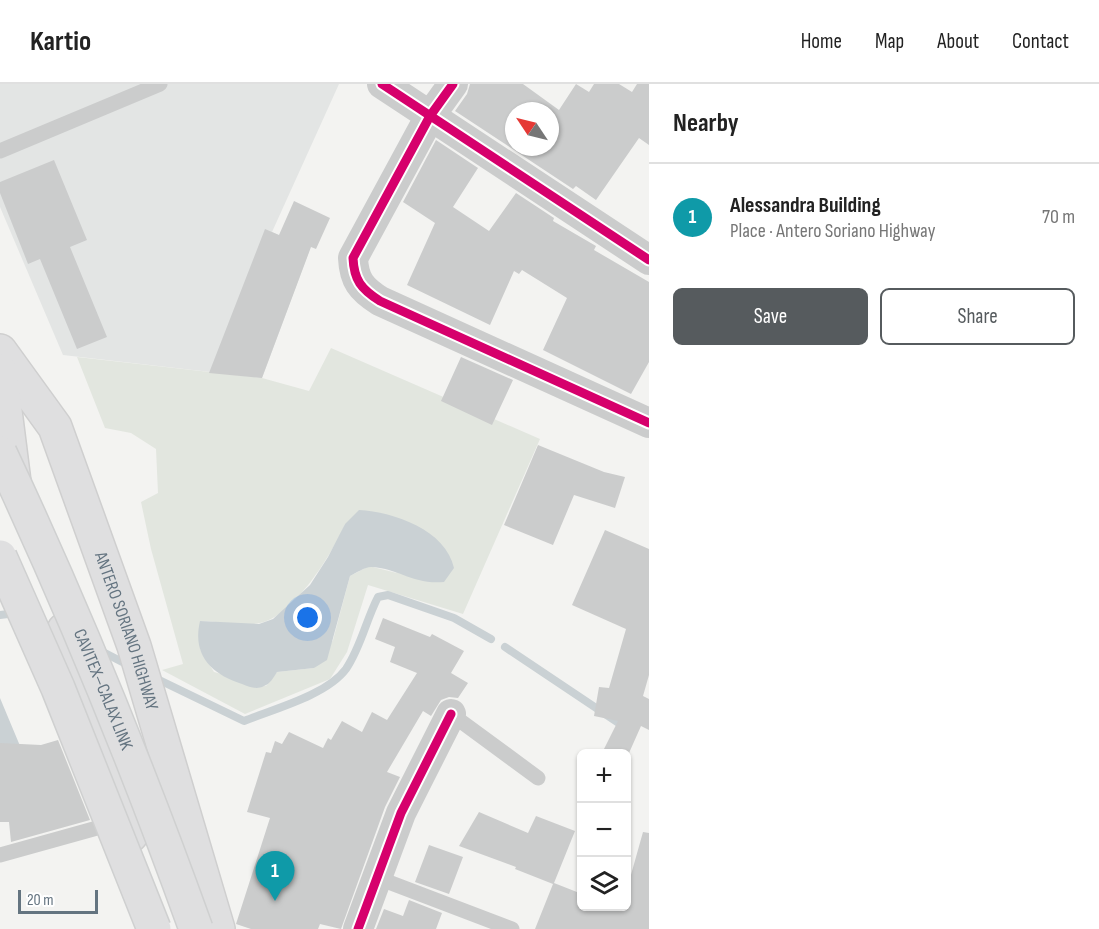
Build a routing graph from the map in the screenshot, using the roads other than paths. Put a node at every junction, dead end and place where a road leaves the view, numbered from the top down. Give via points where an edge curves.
1 (160, 84) edge
2 (382, 84) edge
3 (453, 84) edge
4 (430, 116) junction
5 (0, 152) edge
6 (649, 260) edge
7 (0, 351) edge
8 (0, 371) edge
9 (649, 423) edge
10 (0, 453) edge
11 (0, 557) edge
12 (452, 714) joint
13 (538, 778) dead end
14 (126, 820) junction
15 (0, 855) edge
16 (378, 878) junction
17 (156, 929) edge
18 (196, 929) edge
19 (218, 929) edge
20 (358, 929) edge
21 (512, 929) edge

1 - 5 lane
2 - 4 street
3 - 4 street
4 - 6 street
4 - 9 street via 353,258 354,276 364,291
7 - 19 main road, ANTERO SORIANO HIGHWAY via 55,427 134,646
8 - 14 main road via 12,476
10 - 18 main road, CAVITEX–CALAX LINK, bridge via 120,730
11 - 17 main road, bridge
12 - 13 lane
12 - 16 street via 412,787
14 - 15 lane
14 - 17 main road
16 - 20 street
16 - 21 lane

